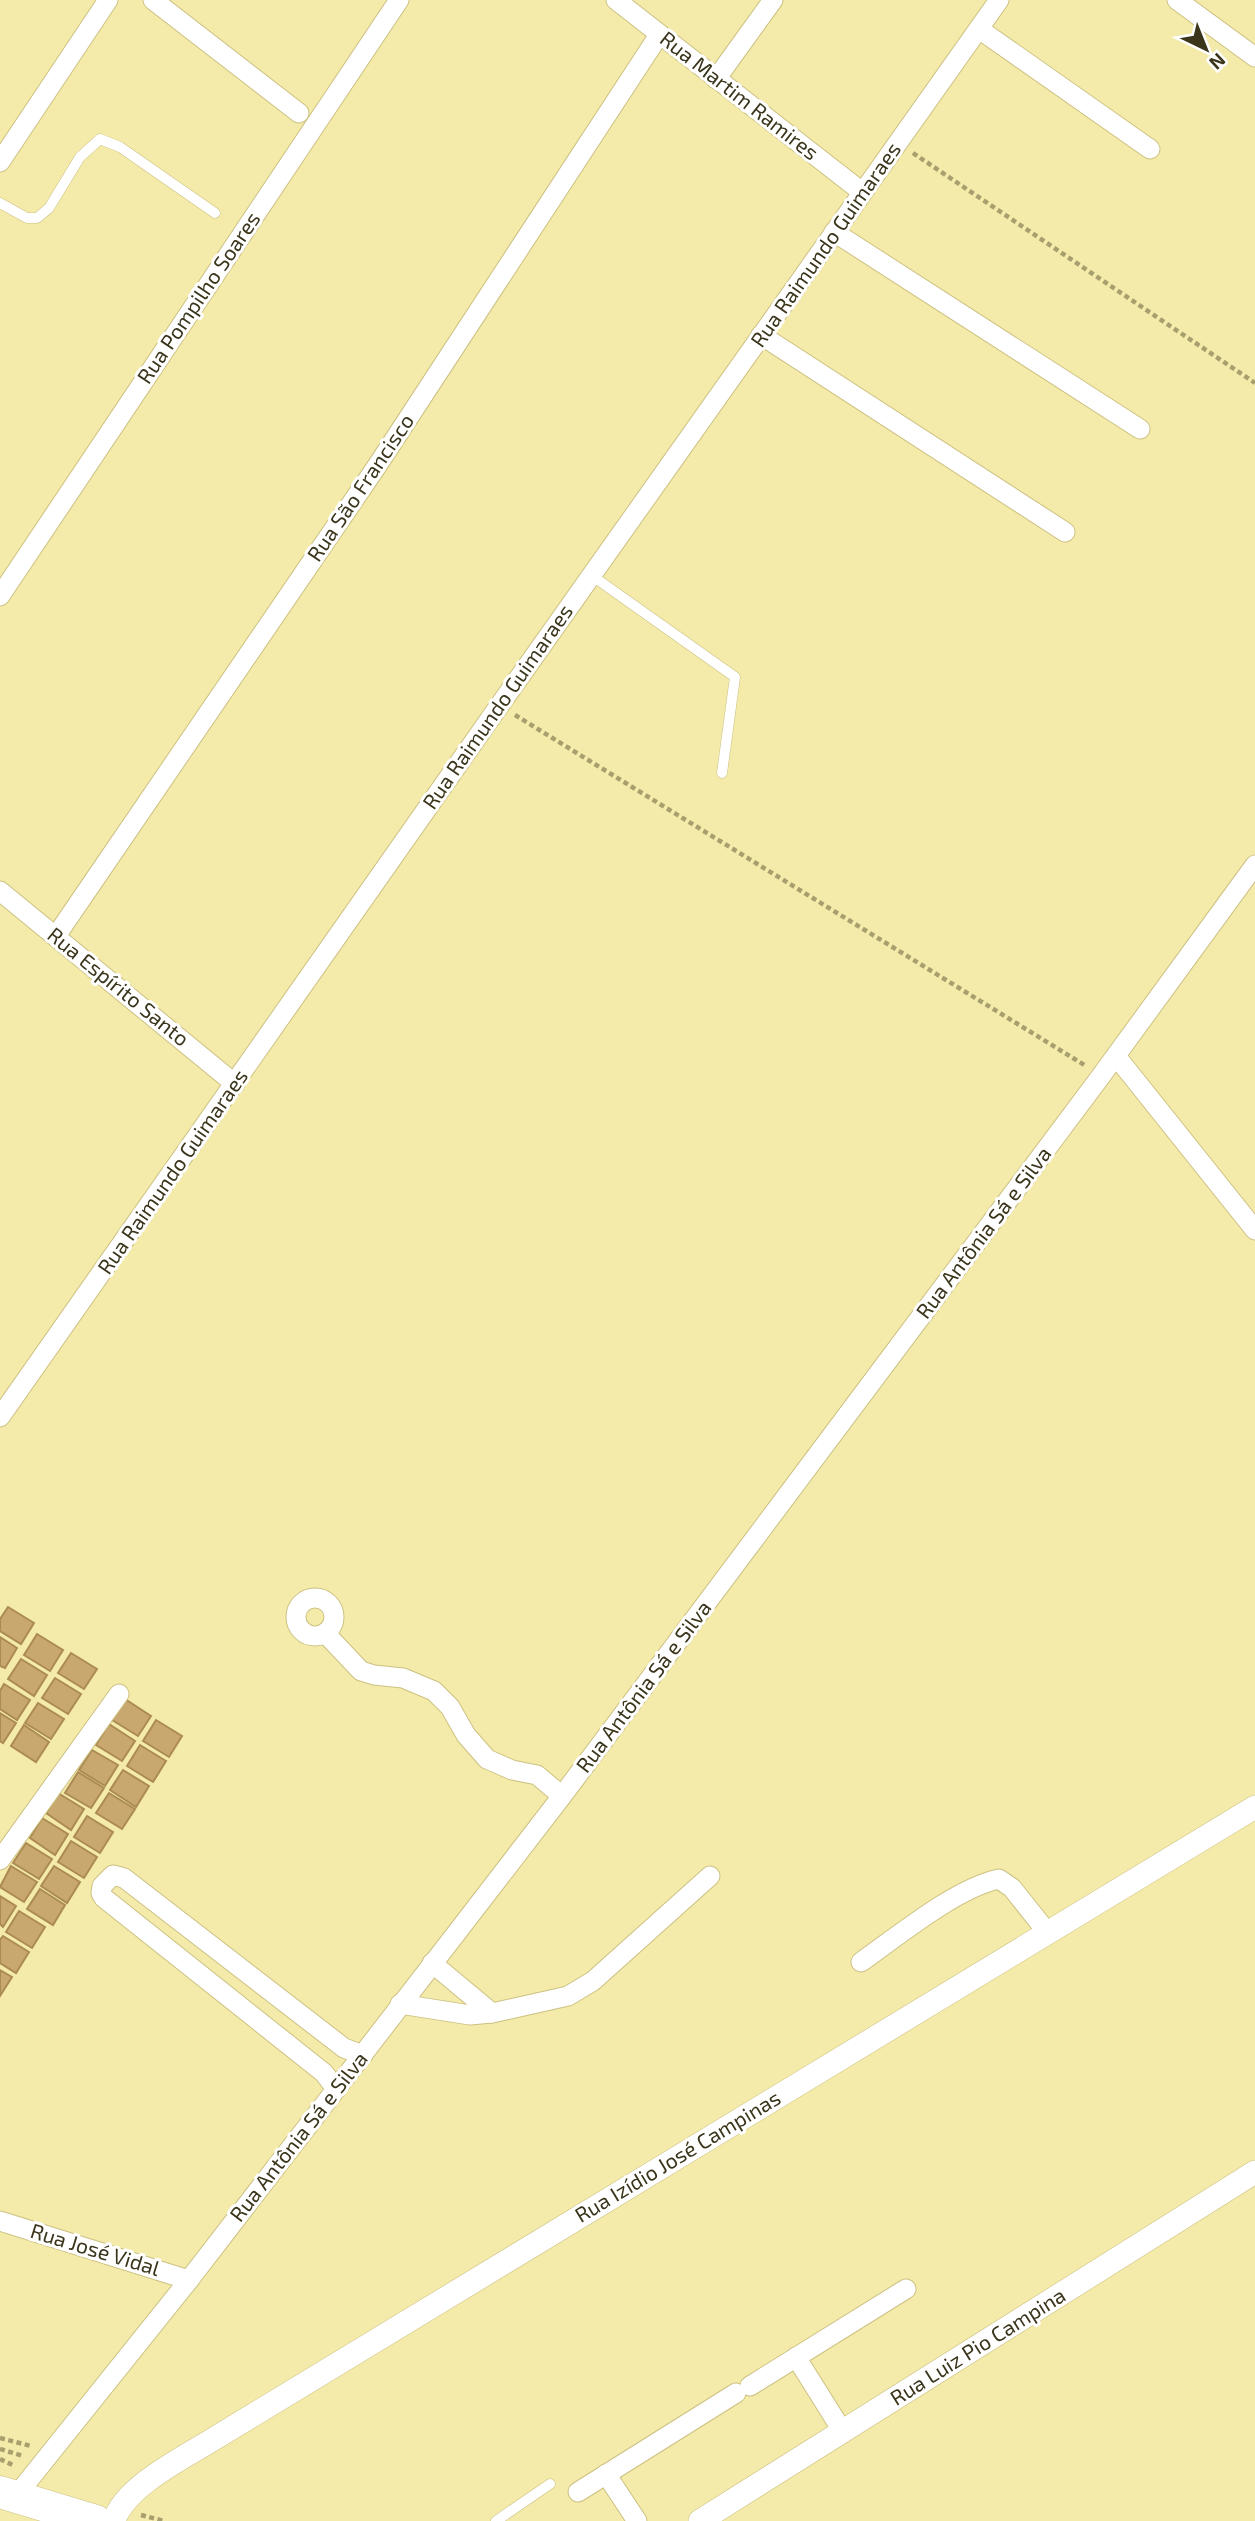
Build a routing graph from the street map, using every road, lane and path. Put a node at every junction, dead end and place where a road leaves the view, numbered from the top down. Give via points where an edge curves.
1 (108, 0) edge
2 (153, 0) edge
3 (399, 0) edge
4 (616, 0) edge
5 (773, 0) edge
6 (999, 0) edge
7 (1177, 0) edge
8 (979, 29) junction
9 (659, 35) junction
10 (1255, 57) edge
11 (716, 79) junction
12 (299, 113) dead end
13 (898, 143) junction
14 (1150, 149) dead end
15 (0, 162) edge
16 (862, 192) junction
17 (0, 203) edge
18 (215, 213) dead end
19 (834, 232) junction
20 (761, 335) junction
21 (1255, 383) edge
22 (1139, 429) dead end
23 (1065, 532) dead end
24 (592, 575) junction
25 (0, 596) edge
26 (499, 706) junction
27 (722, 773) dead end
28 (1255, 866) edge
29 (0, 891) edge
30 (57, 936) junction
31 (1116, 1056) junction
32 (1101, 1076) junction
33 (235, 1084) junction
34 (1255, 1230) edge
35 (0, 1417) edge
36 (326, 1633) dead end
37 (119, 1694) dead end
38 (562, 1796) junction
39 (1255, 1807) edge
40 (4, 1848) edge
41 (710, 1876) dead end
42 (1047, 1932) junction
43 (207, 1943) junction
44 (860, 1962) dead end
45 (432, 1963) junction
46 (189, 1966) junction
47 (400, 2004) junction
48 (492, 2013) junction
49 (303, 2015) junction
50 (284, 2041) junction
51 (363, 2055) junction
52 (336, 2089) junction
53 (1255, 2172) edge
54 (0, 2221) edge
55 (189, 2280) junction
56 (906, 2288) dead end
57 (796, 2357) junction
58 (843, 2432) junction
59 (0, 2438) edge
60 (0, 2449) edge
61 (606, 2474) junction
62 (550, 2484) dead end
63 (578, 2492) dead end
64 (8, 2494) edge
65 (96, 2521) edge
66 (114, 2521) edge
67 (496, 2521) edge
68 (637, 2521) edge
69 (700, 2521) edge

1 - 15 street
2 - 12 street
3 - 25 street, Rua Pompilho Soares
4 - 9 street, Rua Martim Ramires
5 - 11 street
6 - 8 street, Rua Raimundo Guimaraes
7 - 10 street
8 - 13 street, Rua Raimundo Guimaraes
8 - 14 street
9 - 11 street, Rua Martim Ramires
9 - 30 street, Rua São Francisco via 377,466
11 - 16 street, Rua Martim Ramires
13 - 16 street, Rua Raimundo Guimaraes
13 - 21 path
16 - 19 street, Rua Raimundo Guimaraes
17 - 18 lane via 27,218 37,218 49,208 80,157 100,139 120,147
19 - 20 street, Rua Raimundo Guimaraes
19 - 22 street
20 - 23 street
20 - 24 street, Rua Raimundo Guimaraes
24 - 26 street, Rua Raimundo Guimaraes
24 - 27 lane via 735,677
26 - 32 path
26 - 33 street, Rua Raimundo Guimaraes
28 - 31 street, Rua Antônia Sá e Silva
29 - 30 street, Rua Espírito Santo
30 - 33 street, Rua Espírito Santo
31 - 32 street, Rua Antônia Sá e Silva
31 - 34 street
32 - 38 street, Rua Antônia Sá e Silva
33 - 35 street, Rua Raimundo Guimaraes
36 - 38 street via 361,1671 403,1678 434,1691 487,1759 537,1775
37 - 40 street
38 - 45 street, Rua Antônia Sá e Silva
39 - 42 street, Rua Izídio José Campinas
41 - 48 street via 593,1981 568,1996
42 - 44 street via 1012,1888 999,1879 960,1894
42 - 66 street, Rua Izídio José Campinas via 212,2440 132,2494 118,2508
43 - 46 street
43 - 46 street via 124,1878 113,1875 106,1880 101,1893 104,1898
43 - 49 street
45 - 47 street, Rua Antônia Sá e Silva
45 - 48 street
46 - 50 street
47 - 48 street via 470,2015
47 - 51 street, Rua Antônia Sá e Silva
49 - 50 street
49 - 51 street via 344,2048
50 - 52 street via 324,2073
51 - 52 street, Rua Antônia Sá e Silva
52 - 55 street, Rua Antônia Sá e Silva
53 - 58 street, Rua Luiz Pio Campina
54 - 55 street, Rua José Vidal
55 - 64 street, Rua Antônia Sá e Silva
56 - 57 street
57 - 58 street
57 - 61 street
58 - 69 street, Rua Luiz Pio Campina
59 - 60 path via 34,2447 29,2458
61 - 63 street
61 - 68 street
62 - 67 lane
64 - 65 highway

